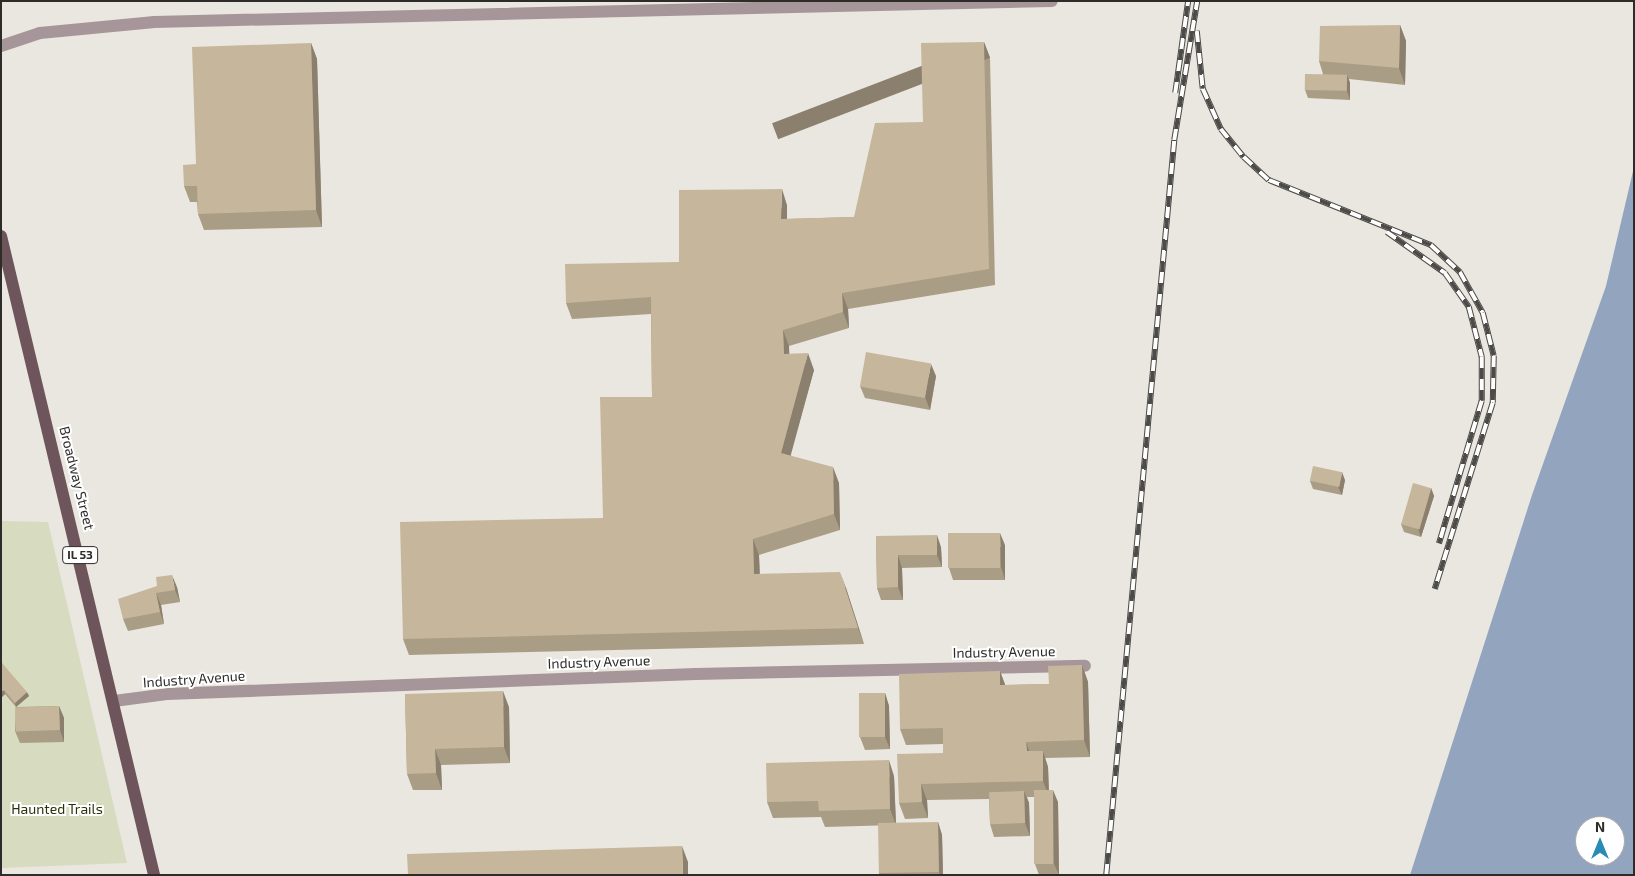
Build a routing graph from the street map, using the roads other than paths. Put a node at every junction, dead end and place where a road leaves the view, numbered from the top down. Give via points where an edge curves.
1 (1052, 1) edge
2 (1, 46) edge
3 (1, 236) edge
4 (1085, 666) dead end
5 (114, 701) junction
6 (154, 875) edge

1 - 2 street via 154,22 40,34
3 - 5 main road, Broadway Street / IL 53
4 - 5 street, Industry Avenue via 696,674 167,694
5 - 6 main road, Broadway Street / IL 53

